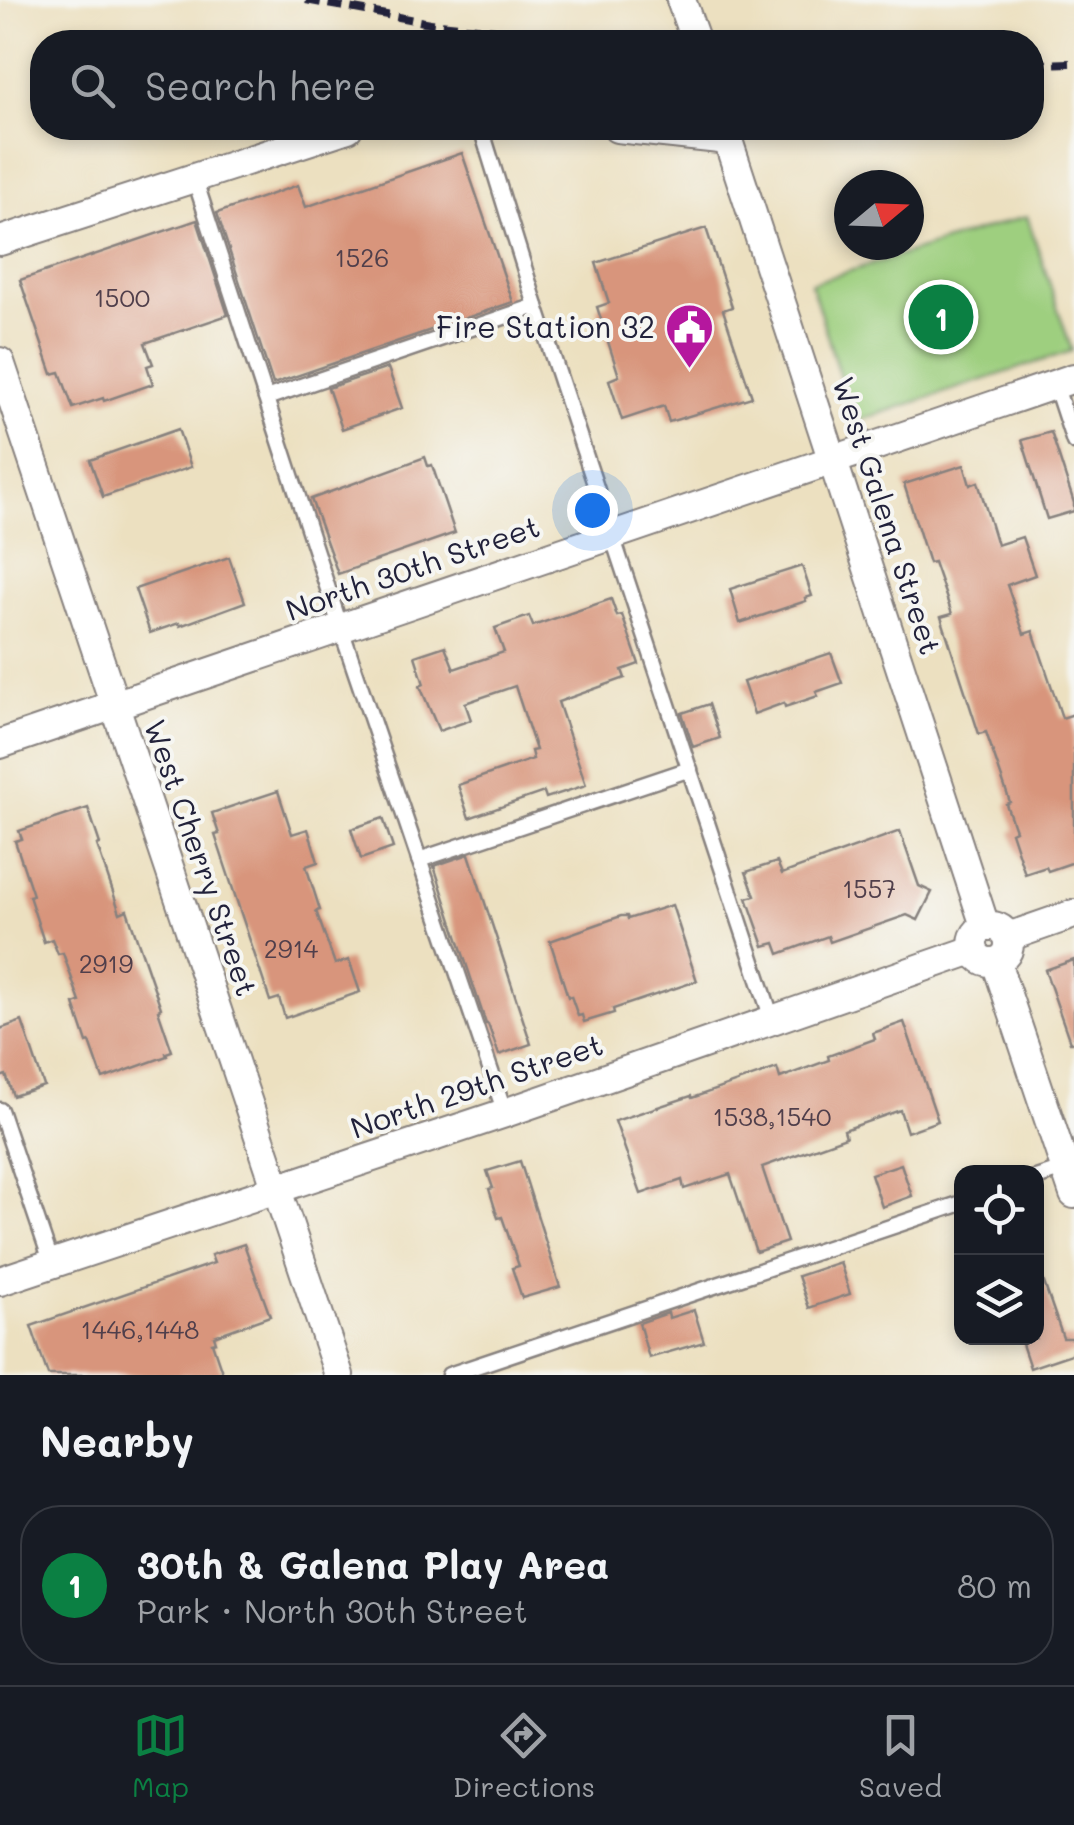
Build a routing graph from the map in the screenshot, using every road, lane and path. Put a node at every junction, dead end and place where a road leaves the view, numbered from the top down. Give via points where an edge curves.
1 (682, 0) edge
2 (692, 30) edge
3 (310, 140) edge
4 (485, 140) edge
5 (729, 140) edge
6 (194, 177) junction
7 (0, 242) edge
8 (536, 306) junction
9 (0, 362) edge
10 (1065, 381) edge
11 (266, 398) junction
12 (1074, 442) edge
13 (834, 460) junction
14 (612, 534) junction
15 (341, 629) junction
16 (114, 707) junction
17 (0, 744) edge
18 (690, 770) junction
19 (419, 860) junction
20 (1074, 914) edge
21 (991, 944) junction
22 (772, 1019) junction
23 (0, 1110) edge
24 (504, 1113) junction
25 (1071, 1176) edge
26 (1044, 1178) edge
27 (278, 1188) junction
28 (954, 1206) edge
29 (52, 1264) junction
30 (0, 1281) edge
31 (339, 1375) edge
32 (449, 1375) edge

1 - 2 street
3 - 6 street
4 - 8 lane
5 - 13 street, West Galena Street
6 - 7 street
6 - 11 lane
8 - 11 lane
8 - 14 lane
9 - 16 street, West Cherry Street
10 - 12 lane
10 - 13 street, North 30th Street
11 - 15 lane
13 - 14 street, North 30th Street
13 - 21 street, West Galena Street
14 - 15 street, North 30th Street
14 - 18 lane
15 - 16 street, North 30th Street
15 - 19 lane
16 - 17 street, North 30th Street
16 - 27 street, West Cherry Street
18 - 19 lane
18 - 22 lane
19 - 24 lane
20 - 21 street, North 29th Street
21 - 22 street, North 29th Street
21 - 25 street, West Galena Street
22 - 24 street, North 29th Street
23 - 29 lane
24 - 27 street, North 29th Street
25 - 26 lane
27 - 29 street, North 29th Street
27 - 31 street, West Cherry Street
28 - 32 lane
29 - 30 street, North 29th Street

